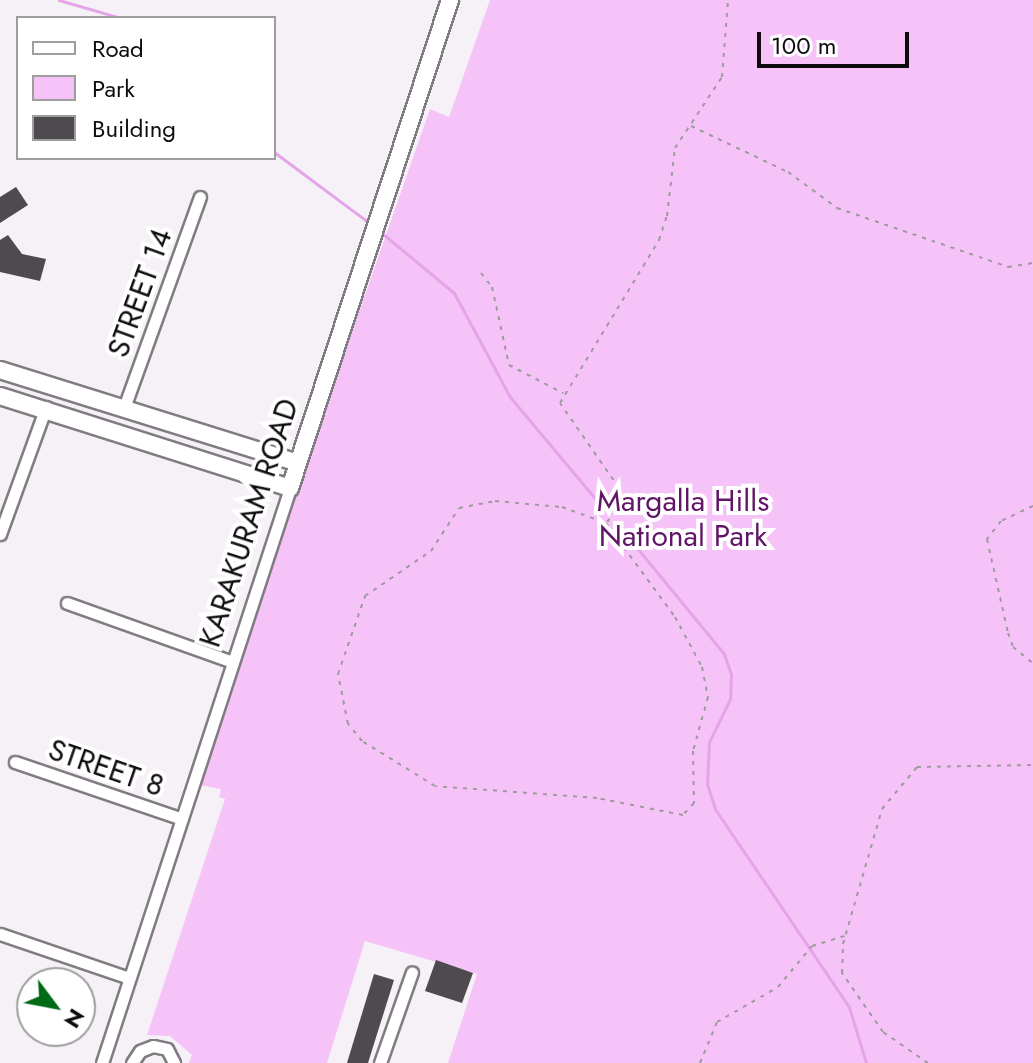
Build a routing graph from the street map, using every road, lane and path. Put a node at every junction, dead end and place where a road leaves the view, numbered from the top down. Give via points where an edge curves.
1 (450, 0) edge
2 (728, 0) edge
3 (690, 125) junction
4 (200, 197) dead end
5 (1033, 263) edge
6 (481, 273) dead end
7 (0, 370) edge
8 (564, 394) junction
9 (0, 396) edge
10 (125, 405) junction
11 (46, 407) junction
12 (298, 463) junction
13 (290, 488) junction
14 (1033, 506) edge
15 (606, 523) junction
16 (0, 534) edge
17 (67, 603) dead end
18 (233, 662) junction
19 (1033, 663) edge
20 (15, 762) dead end
21 (1033, 765) edge
22 (182, 819) junction
23 (0, 934) edge
24 (847, 936) junction
25 (412, 972) dead end
26 (129, 978) junction
27 (102, 1063) edge
28 (132, 1063) edge
29 (174, 1063) edge
30 (380, 1063) edge
31 (700, 1063) edge
32 (928, 1063) edge

1 - 12 street, KARAKURAM ROAD
2 - 3 path via 722,77
3 - 5 path via 788,172 837,208 1008,267
3 - 8 path via 672,158 669,207 659,240
4 - 10 street, STREET 14
6 - 8 path via 492,287 509,365
7 - 10 street
8 - 15 path via 562,411 610,472 622,497 621,509
9 - 11 street
10 - 12 street
11 - 13 street
11 - 16 street
12 - 13 street, KARAKURAM ROAD
13 - 18 street, KARAKURAM ROAD
14 - 19 path via 1001,521 987,539 1013,647
15 - 15 path via 562,507 495,501 455,512 431,551 373,588 362,602 337,682 356,737 435,786 597,798 672,817 689,812 695,798 695,741 708,697 704,674 675,617
17 - 18 street
18 - 22 street, KARAKURAM ROAD
20 - 22 street, STREET 8
21 - 24 path via 917,767 882,809
22 - 26 street, KARAKURAM ROAD
23 - 26 street
24 - 31 path via 812,946 778,987 717,1022
24 - 32 path via 845,982 883,1032
25 - 30 street
26 - 27 street, KARAKURAM ROAD
28 - 29 street via 140,1051 153,1046 167,1049

